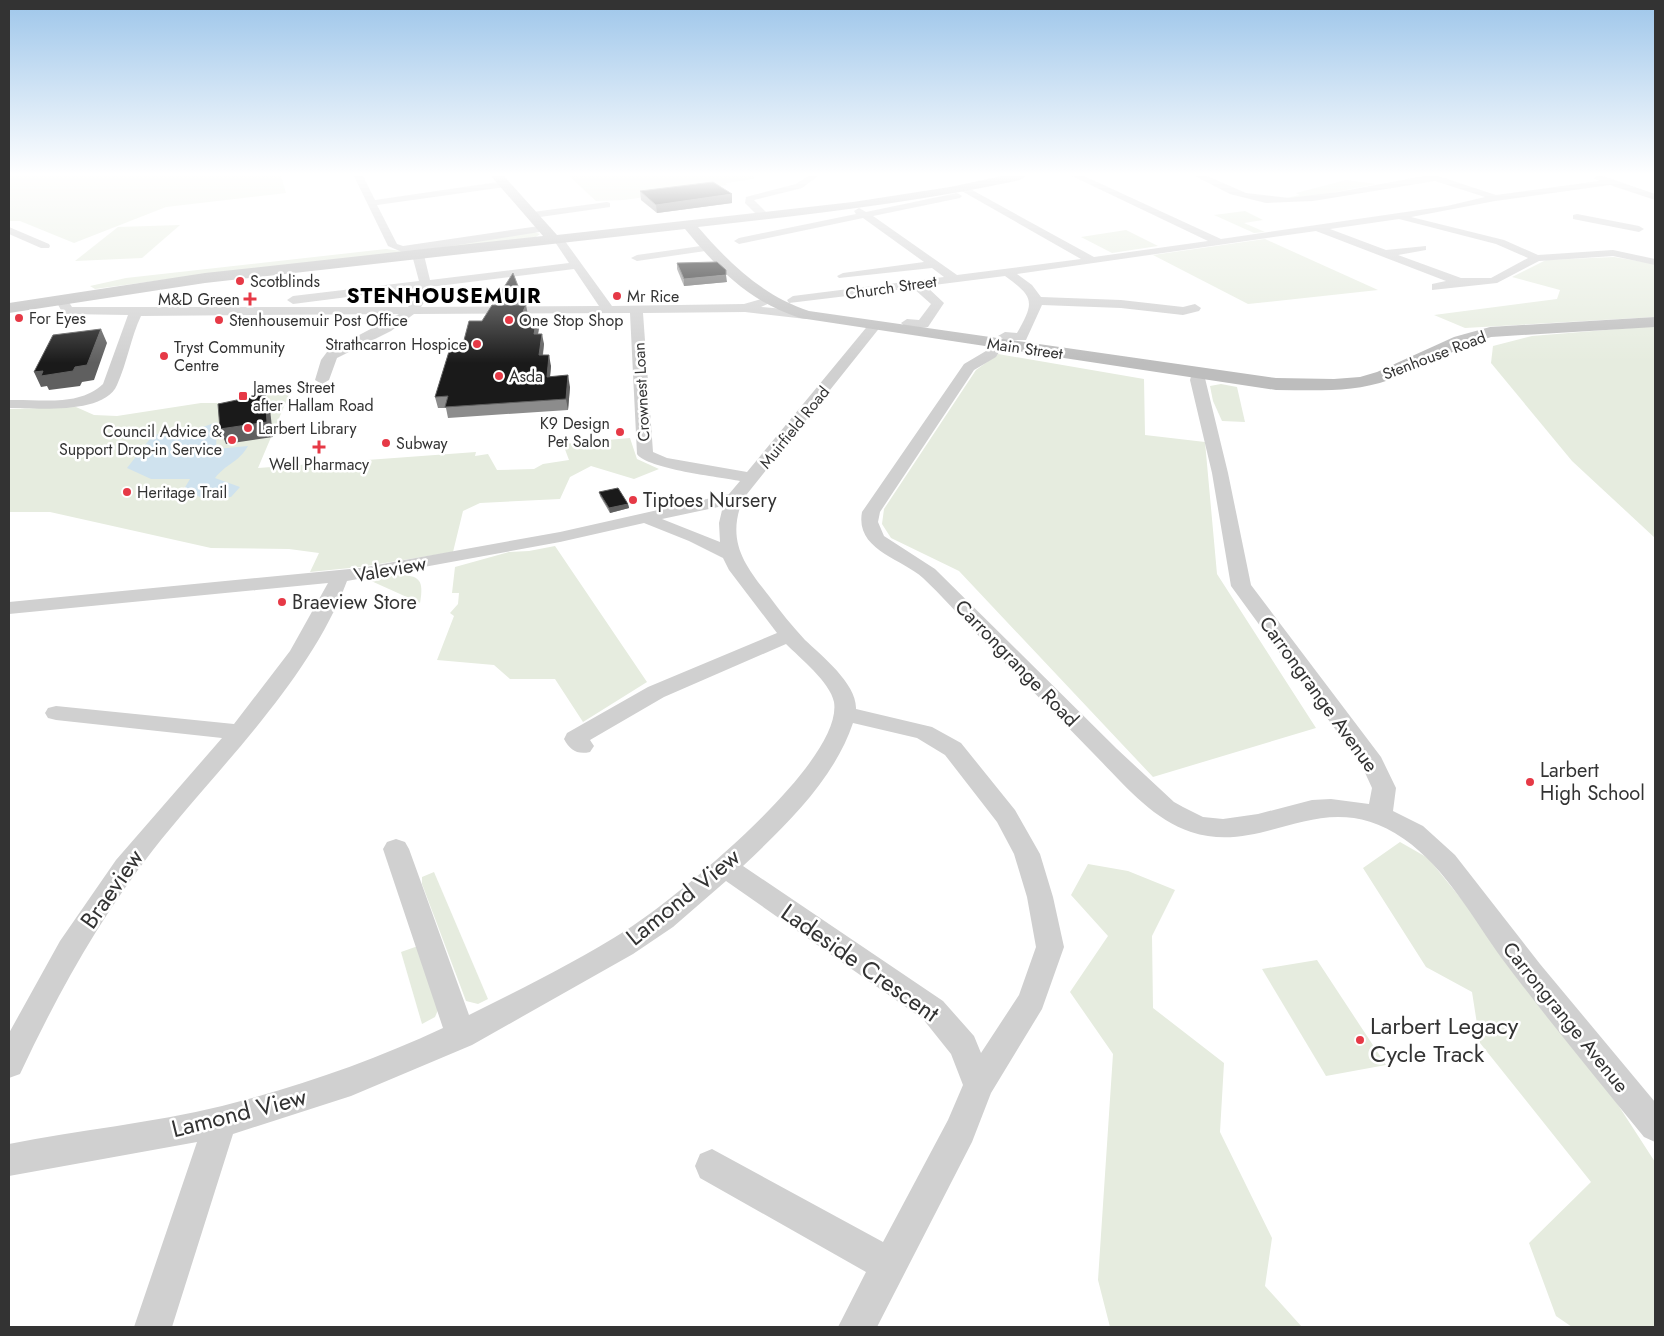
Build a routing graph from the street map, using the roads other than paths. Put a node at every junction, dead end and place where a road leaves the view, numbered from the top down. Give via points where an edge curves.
1 (28, 238) edge
2 (389, 238) edge
3 (528, 238) edge
4 (536, 238) edge
5 (555, 238) edge
6 (700, 238) edge
7 (752, 238) edge
8 (899, 238) edge
9 (1049, 238) edge
10 (1212, 238) edge
11 (1245, 238) edge
12 (1343, 238) edge
13 (1486, 238) edge
14 (1628, 238) edge
15 (738, 241) dead end
16 (1220, 242) junction
17 (45, 246) dead end
18 (708, 248) junction
19 (1422, 248) dead end
20 (1613, 253) junction
21 (1382, 254) junction
22 (418, 255) junction
23 (637, 258) dead end
24 (1537, 258) junction
25 (1092, 261) junction
26 (1655, 262) edge
27 (935, 264) junction
28 (578, 265) junction
29 (1007, 272) junction
30 (843, 276) dead end
31 (955, 278) junction
32 (452, 282) junction
33 (1457, 282) junction
34 (916, 284) junction
35 (425, 285) junction
36 (1436, 287) dead end
37 (61, 299) junction
38 (793, 300) dead end
39 (1037, 301) junction
40 (768, 302) junction
41 (9, 308) edge
42 (607, 308) junction
43 (636, 309) junction
44 (736, 309) junction
45 (410, 310) junction
46 (440, 310) junction
47 (137, 312) junction
48 (222, 312) junction
49 (1189, 312) dead end
50 (806, 315) junction
51 (1655, 322) edge
52 (907, 323) dead end
53 (923, 324) junction
54 (875, 326) junction
55 (940, 327) dead end
56 (1021, 337) junction
57 (1036, 339) dead end
58 (1001, 340) junction
59 (1198, 373) junction
60 (322, 380) dead end
61 (1244, 380) joint
62 (9, 404) edge
63 (752, 478) junction
64 (735, 498) junction
65 (648, 517) junction
66 (729, 554) junction
67 (339, 578) junction
68 (9, 608) edge
69 (789, 635) junction
70 (845, 707) junction
71 (56, 713) dead end
72 (240, 732) junction
73 (582, 746) dead end
74 (1380, 814) junction
75 (396, 849) dead end
76 (724, 865) junction
77 (461, 1036) junction
78 (9, 1064) edge
79 (979, 1086) junction
80 (220, 1122) junction
81 (1655, 1126) edge
82 (9, 1160) edge
83 (712, 1166) dead end
84 (889, 1265) junction
85 (153, 1327) edge
86 (857, 1327) edge

1 - 17 street
2 - 3 street via 398,249 414,249
4 - 22 street
5 - 28 street
6 - 18 street
7 - 15 street
8 - 27 street
9 - 25 street
10 - 16 street
11 - 16 street, Church Street
12 - 21 street
13 - 24 street
14 - 20 street via 1613,248
16 - 25 street, Church Street
18 - 23 street
18 - 40 street via 745,286
19 - 21 street
20 - 24 street
20 - 26 street
21 - 33 street
22 - 35 street
22 - 37 street via 205,278
24 - 33 street via 1493,281
25 - 29 street, Church Street
27 - 30 street
27 - 31 street
28 - 32 street
28 - 42 street
29 - 31 street, Church Street
29 - 39 street via 1035,292
31 - 34 street, Church Street
32 - 35 street
32 - 46 street
33 - 36 street
34 - 38 street, Church Street
34 - 53 street via 938,303
35 - 45 street
35 - 48 street via 371,295 327,296 237,307
37 - 41 street
37 - 47 street, Main Street via 70,311
39 - 49 street via 1120,300
39 - 56 street via 1034,315
40 - 44 street, Main Street
40 - 50 street, Main Street
42 - 43 street, Main Street
42 - 46 street, Main Street
43 - 44 street, Main Street
43 - 63 street, Crownest Loan via 645,454 663,462
44 - 50 street, Main Street
45 - 46 street, Main Street
45 - 48 street, Main Street
45 - 60 street via 384,331 332,355
47 - 48 street, Main Street
47 - 62 street via 105,392 84,401
50 - 54 street, Main Street
51 - 61 street, Stenhouse Road via 1490,332 1460,341 1383,376 1348,385 1295,386
52 - 53 street
53 - 55 street
54 - 58 street, Main Street
54 - 63 street, Muirfield Road
56 - 57 street
56 - 58 street
58 - 59 street, Main Street
58 - 74 street, Carrongrange Road via 991,354 970,367 871,512 869,520 875,536 900,557 925,570 1077,726 1164,808 1180,818 1220,829 1316,807 1339,807
59 - 61 street, Main Street
59 - 74 street, Carrongrange Avenue via 1241,586 1373,763 1384,788
63 - 64 street, Muirfield Road
64 - 65 street, Valeview
64 - 66 street, Muirfield Road via 729,520
65 - 66 street
65 - 67 street, Valeview via 501,549
66 - 69 street
67 - 68 street, Valeview
67 - 72 street, Braeview via 299,656
69 - 70 street via 824,670
69 - 73 street via 656,692 576,739
70 - 76 street, Lamond View via 837,737 796,796 758,836
70 - 79 street via 940,739 953,750 1006,816 1027,854 1050,947 1032,1000
71 - 72 street
72 - 78 street, Braeview via 144,843 114,883 51,982
74 - 81 street, Carrongrange Avenue via 1422,838 1439,855
75 - 77 street
76 - 77 street, Lamond View via 662,919 627,943
76 - 79 street, Ladeside Crescent via 748,885 933,1010 963,1046
77 - 80 street, Lamond View via 357,1080
79 - 84 street via 960,1131
80 - 82 street, Lamond View
80 - 85 street
83 - 84 street
84 - 86 street

